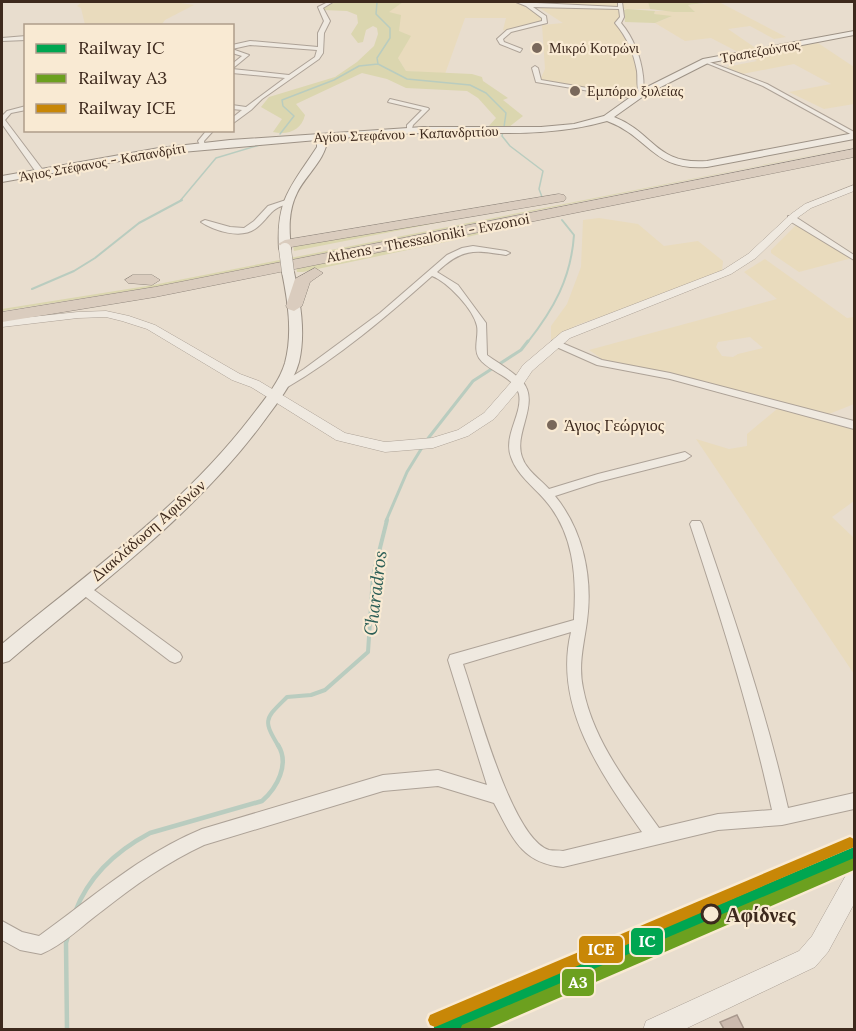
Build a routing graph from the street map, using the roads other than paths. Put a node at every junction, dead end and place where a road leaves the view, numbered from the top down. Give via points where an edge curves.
1 (331, 2) edge
2 (518, 2) edge
3 (528, 5) junction
4 (619, 5) edge
5 (855, 33) edge
6 (24, 38) edge
7 (2, 40) edge
8 (234, 48) edge
9 (320, 49) junction
10 (234, 50) edge
11 (520, 50) dead end
12 (706, 61) junction
13 (234, 67) edge
14 (534, 68) dead end
15 (234, 69) edge
16 (292, 77) junction
17 (639, 95) junction
18 (390, 101) dead end
19 (234, 107) edge
20 (24, 108) edge
21 (249, 109) junction
22 (608, 118) junction
23 (2, 120) edge
24 (234, 120) edge
25 (410, 131) junction
26 (209, 132) edge
27 (855, 135) edge
28 (318, 143) junction
29 (855, 143) edge
30 (203, 146) junction
31 (855, 153) edge
32 (41, 173) junction
33 (2, 179) edge
34 (855, 188) edge
35 (615, 195) junction
36 (286, 202) junction
37 (791, 218) junction
38 (205, 222) dead end
39 (283, 225) junction
40 (333, 235) junction
41 (285, 246) junction
42 (506, 254) dead end
43 (855, 258) edge
44 (315, 273) junction
45 (431, 273) junction
46 (289, 274) junction
47 (133, 280) dead end
48 (152, 280) junction
49 (2, 304) edge
50 (294, 306) junction
51 (2, 317) edge
52 (2, 324) edge
53 (555, 343) junction
54 (518, 383) junction
55 (275, 394) junction
56 (855, 425) edge
57 (685, 456) dead end
58 (547, 494) junction
59 (696, 524) dead end
60 (82, 587) junction
61 (580, 624) junction
62 (2, 655) edge
63 (175, 657) dead end
64 (499, 797) junction
65 (855, 801) edge
66 (782, 817) junction
67 (655, 836) junction
68 (855, 883) edge
69 (2, 930) edge
70 (655, 1029) edge

1 - 9 street via 320,7 327,21
2 - 3 street
3 - 4 street
3 - 11 street via 545,22 509,31 500,39
4 - 17 street via 622,17 618,23 634,51 642,82
5 - 12 main road, Τραπεζούντος
6 - 7 street
8 - 9 street via 250,44
9 - 16 street via 317,58
10 - 13 street via 246,55
12 - 17 main road, Τραπεζούντος
12 - 27 street via 765,85
14 - 17 street via 538,81
15 - 16 street
16 - 21 street
17 - 22 main road, Τραπεζούντος
18 - 25 street via 426,109 410,125
19 - 21 street
20 - 23 street via 9,112
21 - 24 street
22 - 25 main road, Αγίου Στεφάνου - Καπανδριτίου via 563,129
22 - 27 main road via 619,122 666,159 688,166
23 - 32 street
25 - 28 main road, Αγίου Στεφάνου - Καπανδριτίου
26 - 30 street via 201,141
28 - 30 main road, Αγίου Στεφάνου - Καπανδριτίου via 281,139
28 - 36 main road, Διακλάδωση Αφιδνών
29 - 35 highway, Athens - Thessaloniki - Evzonoi
30 - 32 main road, Άγιος Στέφανος - Καπανδρίτι
31 - 35 highway, Athens - Thessaloniki - Evzonoi
32 - 33 main road, Άγιος Στέφανος - Καπανδρίτι
34 - 37 street via 817,201
35 - 40 highway
35 - 44 highway via 480,236
35 - 48 highway, Athens - Thessaloniki - Evzonoi
35 - 51 highway, Athens - Thessaloniki - Evzonoi via 192,286 77,308
36 - 38 street via 272,205 247,230
36 - 39 main road, Διακλάδωση Αφιδνών
37 - 43 street
37 - 53 street via 752,256 727,272 591,324
39 - 40 highway via 296,235
39 - 41 main road, Διακλάδωση Αφιδνών
40 - 41 highway
41 - 46 main road, Διακλάδωση Αφιδνών, bridge
42 - 45 street via 459,249
44 - 46 highway
44 - 50 highway via 303,279
45 - 54 street via 451,282 481,323 483,357
45 - 55 street via 383,315
46 - 50 main road, Διακλάδωση Αφιδνών
47 - 48 highway
48 - 49 highway, Athens - Thessaloniki - Evzonoi
50 - 55 main road, Διακλάδωση Αφιδνών via 295,348 288,374
52 - 55 street via 115,315 151,327 236,377
53 - 54 street via 527,368
53 - 56 street via 600,363 670,376
54 - 55 street via 489,416 463,433 418,445 372,445 341,437 297,417
54 - 58 street via 524,400 515,435 515,456
55 - 60 main road, Διακλάδωση Αφιδνών via 216,470 170,516
57 - 58 street
58 - 61 street via 575,540 580,562
59 - 66 street via 747,674
60 - 62 main road, Διακλάδωση Αφιδνών
60 - 63 street
61 - 64 street via 455,660
61 - 67 street via 574,640 574,680 591,736
64 - 67 street via 517,828 547,858 580,856
64 - 69 street via 438,778 383,783 177,847 41,945 26,944
65 - 66 street
66 - 67 street via 718,822
68 - 70 street via 807,959

